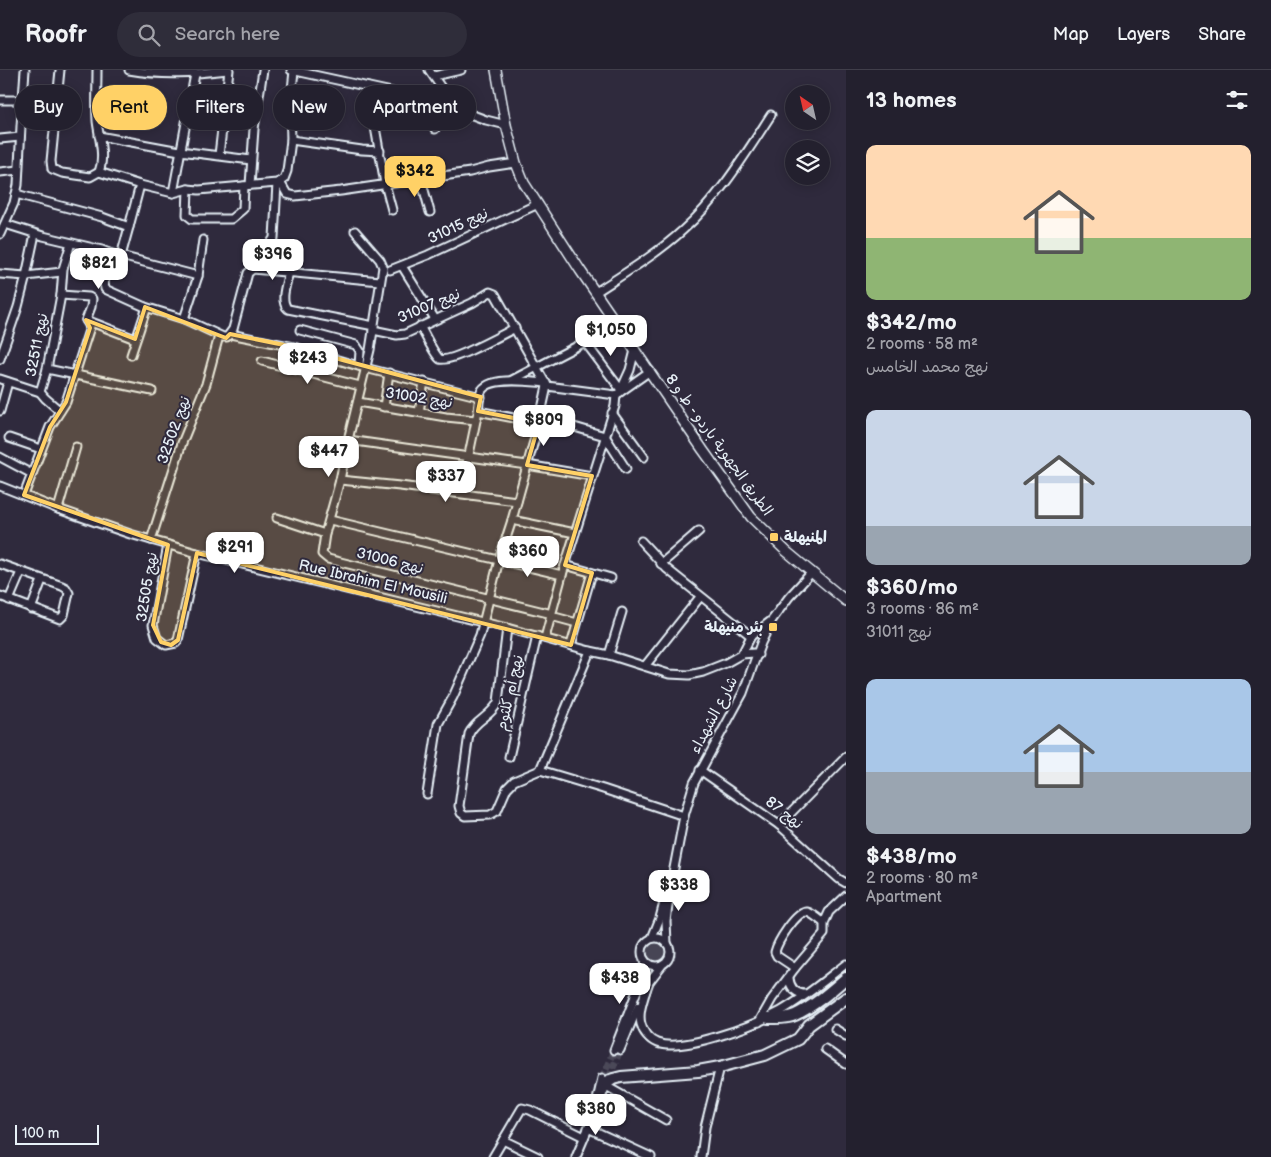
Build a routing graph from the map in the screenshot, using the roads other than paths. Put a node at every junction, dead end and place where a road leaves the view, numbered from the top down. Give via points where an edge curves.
1 (25, 70) edge
2 (60, 70) edge
3 (97, 70) edge
4 (129, 70) edge
5 (229, 70) edge
6 (263, 70) edge
7 (291, 70) edge
8 (461, 70) edge
9 (496, 70) edge
10 (214, 71) edge
11 (163, 72) edge
12 (195, 74) junction
13 (434, 74) edge
14 (24, 85) edge
15 (359, 85) edge
16 (440, 85) edge
17 (0, 100) edge
18 (15, 100) edge
19 (771, 115) dead end
20 (476, 116) edge
21 (506, 125) junction
22 (21, 130) edge
23 (376, 130) edge
24 (99, 136) junction
25 (20, 138) junction
26 (0, 139) edge
27 (291, 140) junction
28 (180, 151) junction
29 (380, 151) junction
30 (219, 155) junction
31 (252, 160) junction
32 (516, 163) junction
33 (18, 170) junction
34 (0, 172) edge
35 (99, 172) junction
36 (421, 179) junction
37 (279, 183) junction
38 (385, 184) junction
39 (140, 186) junction
40 (247, 186) junction
41 (188, 189) junction
42 (173, 193) junction
43 (16, 194) junction
44 (538, 204) junction
45 (392, 210) dead end
46 (430, 212) dead end
47 (5, 224) junction
48 (129, 227) junction
49 (356, 232) dead end
50 (0, 234) edge
51 (35, 234) junction
52 (203, 240) dead end
53 (71, 243) junction
54 (109, 253) junction
55 (121, 256) junction
56 (402, 266) junction
57 (267, 269) junction
58 (390, 270) dead end
59 (62, 272) junction
60 (289, 272) junction
61 (0, 274) edge
62 (26, 276) junction
63 (198, 276) junction
64 (380, 281) junction
65 (596, 292) junction
66 (61, 295) junction
67 (145, 307) junction
68 (184, 319) junction
69 (435, 319) junction
70 (86, 320) junction
71 (420, 326) junction
72 (374, 328) junction
73 (514, 328) junction
74 (300, 330) dead end
75 (230, 334) junction
76 (219, 336) junction
77 (135, 339) junction
78 (635, 350) junction
79 (131, 355) dead end
80 (0, 359) edge
81 (262, 361) dead end
82 (537, 366) junction
83 (362, 367) junction
84 (47, 369) junction
85 (650, 371) junction
86 (389, 373) junction
87 (75, 376) junction
88 (0, 379) edge
89 (512, 380) junction
90 (8, 382) junction
91 (424, 382) junction
92 (546, 385) junction
93 (360, 386) junction
94 (152, 391) dead end
95 (40, 392) junction
96 (619, 393) junction
97 (481, 397) junction
98 (358, 402) junction
99 (384, 407) junction
100 (0, 411) edge
101 (60, 411) junction
102 (478, 411) junction
103 (419, 412) junction
104 (612, 412) junction
105 (476, 420) junction
106 (540, 420) junction
107 (605, 436) junction
108 (9, 438) dead end
109 (348, 440) junction
110 (76, 447) dead end
111 (41, 449) junction
112 (644, 456) dead end
113 (0, 457) edge
114 (468, 457) junction
115 (527, 464) junction
116 (626, 469) dead end
117 (32, 474) junction
118 (592, 476) junction
119 (340, 480) junction
120 (0, 486) edge
121 (461, 494) junction
122 (24, 495) junction
123 (517, 501) junction
124 (58, 509) junction
125 (277, 518) dead end
126 (330, 520) junction
127 (512, 520) junction
128 (698, 531) dead end
129 (575, 533) junction
130 (326, 534) junction
131 (153, 536) junction
132 (641, 541) dead end
133 (168, 545) junction
134 (197, 553) junction
135 (499, 560) junction
136 (0, 564) edge
137 (661, 564) junction
138 (565, 565) junction
139 (21, 572) junction
140 (812, 572) junction
141 (592, 573) junction
142 (562, 575) junction
143 (611, 578) dead end
144 (42, 580) junction
145 (700, 597) junction
146 (489, 598) junction
147 (3, 599) edge
148 (846, 601) edge
149 (31, 609) junction
150 (622, 612) dead end
151 (551, 615) junction
152 (772, 620) junction
153 (482, 622) junction
154 (577, 623) junction
155 (507, 628) junction
156 (537, 636) junction
157 (751, 636) junction
158 (545, 638) junction
159 (570, 645) junction
160 (590, 651) junction
161 (609, 654) junction
162 (742, 654) junction
163 (758, 655) junction
164 (645, 666) junction
165 (509, 757) dead end
166 (846, 757) edge
167 (540, 770) junction
168 (700, 770) junction
169 (427, 794) dead end
170 (684, 816) junction
171 (779, 825) junction
172 (846, 883) edge
173 (671, 884) junction
174 (846, 896) edge
175 (824, 922) junction
176 (652, 938) junction
177 (667, 943) junction
178 (644, 961) junction
179 (846, 964) edge
180 (662, 965) junction
181 (795, 968) junction
182 (789, 978) junction
183 (846, 978) edge
184 (646, 990) junction
185 (806, 994) junction
186 (846, 998) edge
187 (763, 1020) junction
188 (835, 1029) dead end
189 (846, 1036) edge
190 (825, 1049) dead end
191 (846, 1064) edge
192 (720, 1067) junction
193 (606, 1082) junction
194 (666, 1120) dead end
195 (588, 1128) junction
196 (584, 1137) junction
197 (503, 1140) junction
198 (493, 1157) edge
199 (538, 1157) edge
200 (576, 1157) edge
201 (651, 1157) edge
202 (701, 1157) edge

1 - 14 street
2 - 35 street via 52,169 90,177
3 - 24 street
4 - 11 street
5 - 10 street
5 - 30 street
6 - 31 street
7 - 15 street
7 - 27 street
8 - 13 street
9 - 21 main road, الطريق الجهوية باردو - ط و 8
10 - 12 street
11 - 12 street
12 - 28 street
13 - 16 street
17 - 18 street
19 - 65 street via 696,218 648,258
20 - 21 street
21 - 32 main road, الطريق الجهوية باردو - ط و 8
22 - 25 street
23 - 29 street
24 - 28 street
24 - 35 street
25 - 26 street
25 - 33 street
27 - 29 street
27 - 37 street via 287,171
28 - 30 street
28 - 42 street
29 - 38 street
30 - 31 street
31 - 40 street
32 - 36 street
32 - 44 main road, الطريق الجهوية باردو - ط و 8
33 - 34 street
33 - 43 street
35 - 39 street
36 - 38 street
36 - 46 street
37 - 38 street via 290,196
37 - 40 street
37 - 57 street via 274,238 268,247
38 - 45 street
39 - 42 street
39 - 48 street
40 - 41 street
40 - 41 street via 243,209 231,219 189,217
41 - 42 street
43 - 47 street
43 - 48 street
44 - 56 street, نهج 31015
44 - 65 main road, الطريق الجهوية باردو - ط و 8
47 - 50 street
47 - 51 street
48 - 55 street
49 - 64 street, نهج 31007 via 380,260 383,267
51 - 53 street
51 - 62 street
52 - 63 street
53 - 54 street
53 - 59 street, نهج 32511
54 - 55 street
54 - 67 street via 105,289
55 - 63 street
56 - 58 street, نهج 31015
56 - 69 street
57 - 60 street
57 - 75 street via 253,269 248,273
59 - 62 street
59 - 66 street, نهج 32511
60 - 64 street
60 - 72 street via 284,301 288,309
61 - 62 street
62 - 80 street
63 - 68 street
64 - 72 street, نهج 31007
65 - 78 main road, الطريق الجهوية باردو - ط و 8
66 - 70 street via 92,299
66 - 84 street, نهج 32511
67 - 68 street
67 - 77 street
68 - 76 street
69 - 71 street, نهج 31007
69 - 73 street, نهج 31007 via 492,292
70 - 77 street
70 - 87 street via 90,327
71 - 72 street, نهج 31007 via 397,335
71 - 73 street via 437,356 444,359 462,354
72 - 83 street, نهج 31007
73 - 82 street
74 - 83 street via 356,345
75 - 76 street
75 - 83 street via 294,347
76 - 131 street, نهج 32502 via 206,384 182,443
77 - 79 street
78 - 85 main road, الطريق الجهوية باردو - ط و 8
78 - 96 street
81 - 93 street
82 - 89 street
82 - 92 street
82 - 96 street via 585,342
83 - 86 street
83 - 93 street, نهج 31007
84 - 87 street
84 - 95 street, نهج 32511
85 - 96 street
85 - 140 main road, الطريق الجهوية باردو - ط و 8 via 751,517
86 - 91 street
86 - 99 street
87 - 94 street
87 - 101 street
88 - 90 street
89 - 92 street
89 - 97 street via 489,385 481,392
90 - 95 street
90 - 100 street
91 - 97 street
91 - 103 street
92 - 96 street
92 - 106 street
93 - 98 street, نهج 31007
95 - 101 street
96 - 104 street
97 - 102 street
98 - 99 street, نهج 31002
98 - 109 street, نهج 31007
99 - 103 street, نهج 31002
101 - 111 street
102 - 105 street
102 - 106 street
103 - 105 street, نهج 31002
104 - 107 street
104 - 112 street
105 - 114 street
106 - 107 street
106 - 115 street
107 - 116 street
107 - 118 street
108 - 111 street
109 - 114 street
109 - 119 street, نهج 31007
110 - 124 street
111 - 117 street
113 - 117 street
114 - 115 street
114 - 121 street
115 - 118 street
115 - 123 street
117 - 122 street
118 - 129 street
119 - 121 street
119 - 126 street, نهج 31006
120 - 122 street, Rue Ibrahim El Mousili
121 - 123 street
122 - 124 street, Rue Ibrahim El Mousili
123 - 127 street
124 - 131 street, Rue Ibrahim El Mousili
125 - 130 street
126 - 130 street, نهج 31006
126 - 135 street
127 - 129 street
127 - 135 street
128 - 137 street
129 - 138 street
130 - 146 street, نهج 31006 via 322,553 328,559
131 - 133 street, Rue Ibrahim El Mousili
132 - 137 street
133 - 134 street, Rue Ibrahim El Mousili
133 - 134 street, نهج 32505 via 153,625 157,638 171,645 178,640
134 - 153 street, Rue Ibrahim El Mousili
135 - 142 street
135 - 146 street
136 - 139 street
137 - 145 street
138 - 141 street
138 - 142 street
139 - 144 street
139 - 147 street
140 - 148 main road, الطريق الجهوية باردو - ط و 8
140 - 152 street, شارع الشهداء
141 - 143 street
141 - 154 street
142 - 151 street
144 - 149 street
144 - 149 street via 68,590 64,615 60,619
145 - 157 street
145 - 164 street
146 - 151 street
146 - 153 street
147 - 149 street
150 - 161 street
151 - 154 street
151 - 158 street
152 - 157 street
152 - 163 street, شارع الشهداء
153 - 155 street, Rue Ibrahim El Mousili
153 - 169 street via 474,651 438,724
154 - 159 street
155 - 156 street, Rue Ibrahim El Mousili
155 - 167 street via 498,702 469,734 458,806 461,813 465,816 490,815 497,811 507,788 514,781
156 - 158 street, Rue Ibrahim El Mousili
156 - 165 street, نهج أم كلثوم
157 - 162 street
158 - 159 street, Rue Ibrahim El Mousili
159 - 160 street, Rue Ibrahim El Mousili
160 - 161 street, Rue Ibrahim El Mousili
160 - 167 street
161 - 164 street, Rue Ibrahim El Mousili
162 - 163 street
162 - 164 street, Rue Ibrahim El Mousili via 689,675 669,674
163 - 168 street, شارع الشهداء via 744,693
166 - 171 street
167 - 170 street
168 - 170 street, شارع الشهداء
168 - 171 street, نهج 87
170 - 173 street, شارع الشهداء
171 - 172 street, نهج 87
173 - 176 street
173 - 177 street
174 - 175 street via 829,912
175 - 181 street via 824,934
175 - 181 street via 802,913 779,941 775,952 777,956
176 - 177 street via 660,938
176 - 178 street via 642,947
177 - 180 street via 670,955
178 - 180 street via 652,966
178 - 184 street via 640,984 617,1050
179 - 185 street
180 - 184 street
181 - 182 street
182 - 185 street via 796,991
182 - 187 street via 772,999
183 - 187 highway via 795,1015
184 - 187 street via 640,1014 641,1026 647,1036 664,1045 711,1038
185 - 187 street
186 - 192 highway via 808,1025 798,1039 782,1048
188 - 189 street
190 - 191 street
192 - 193 highway via 621,1077
192 - 202 street
193 - 194 street
193 - 195 street
195 - 196 street
195 - 201 street
196 - 197 street via 525,1108 521,1109
196 - 200 street
197 - 198 street
197 - 199 street

